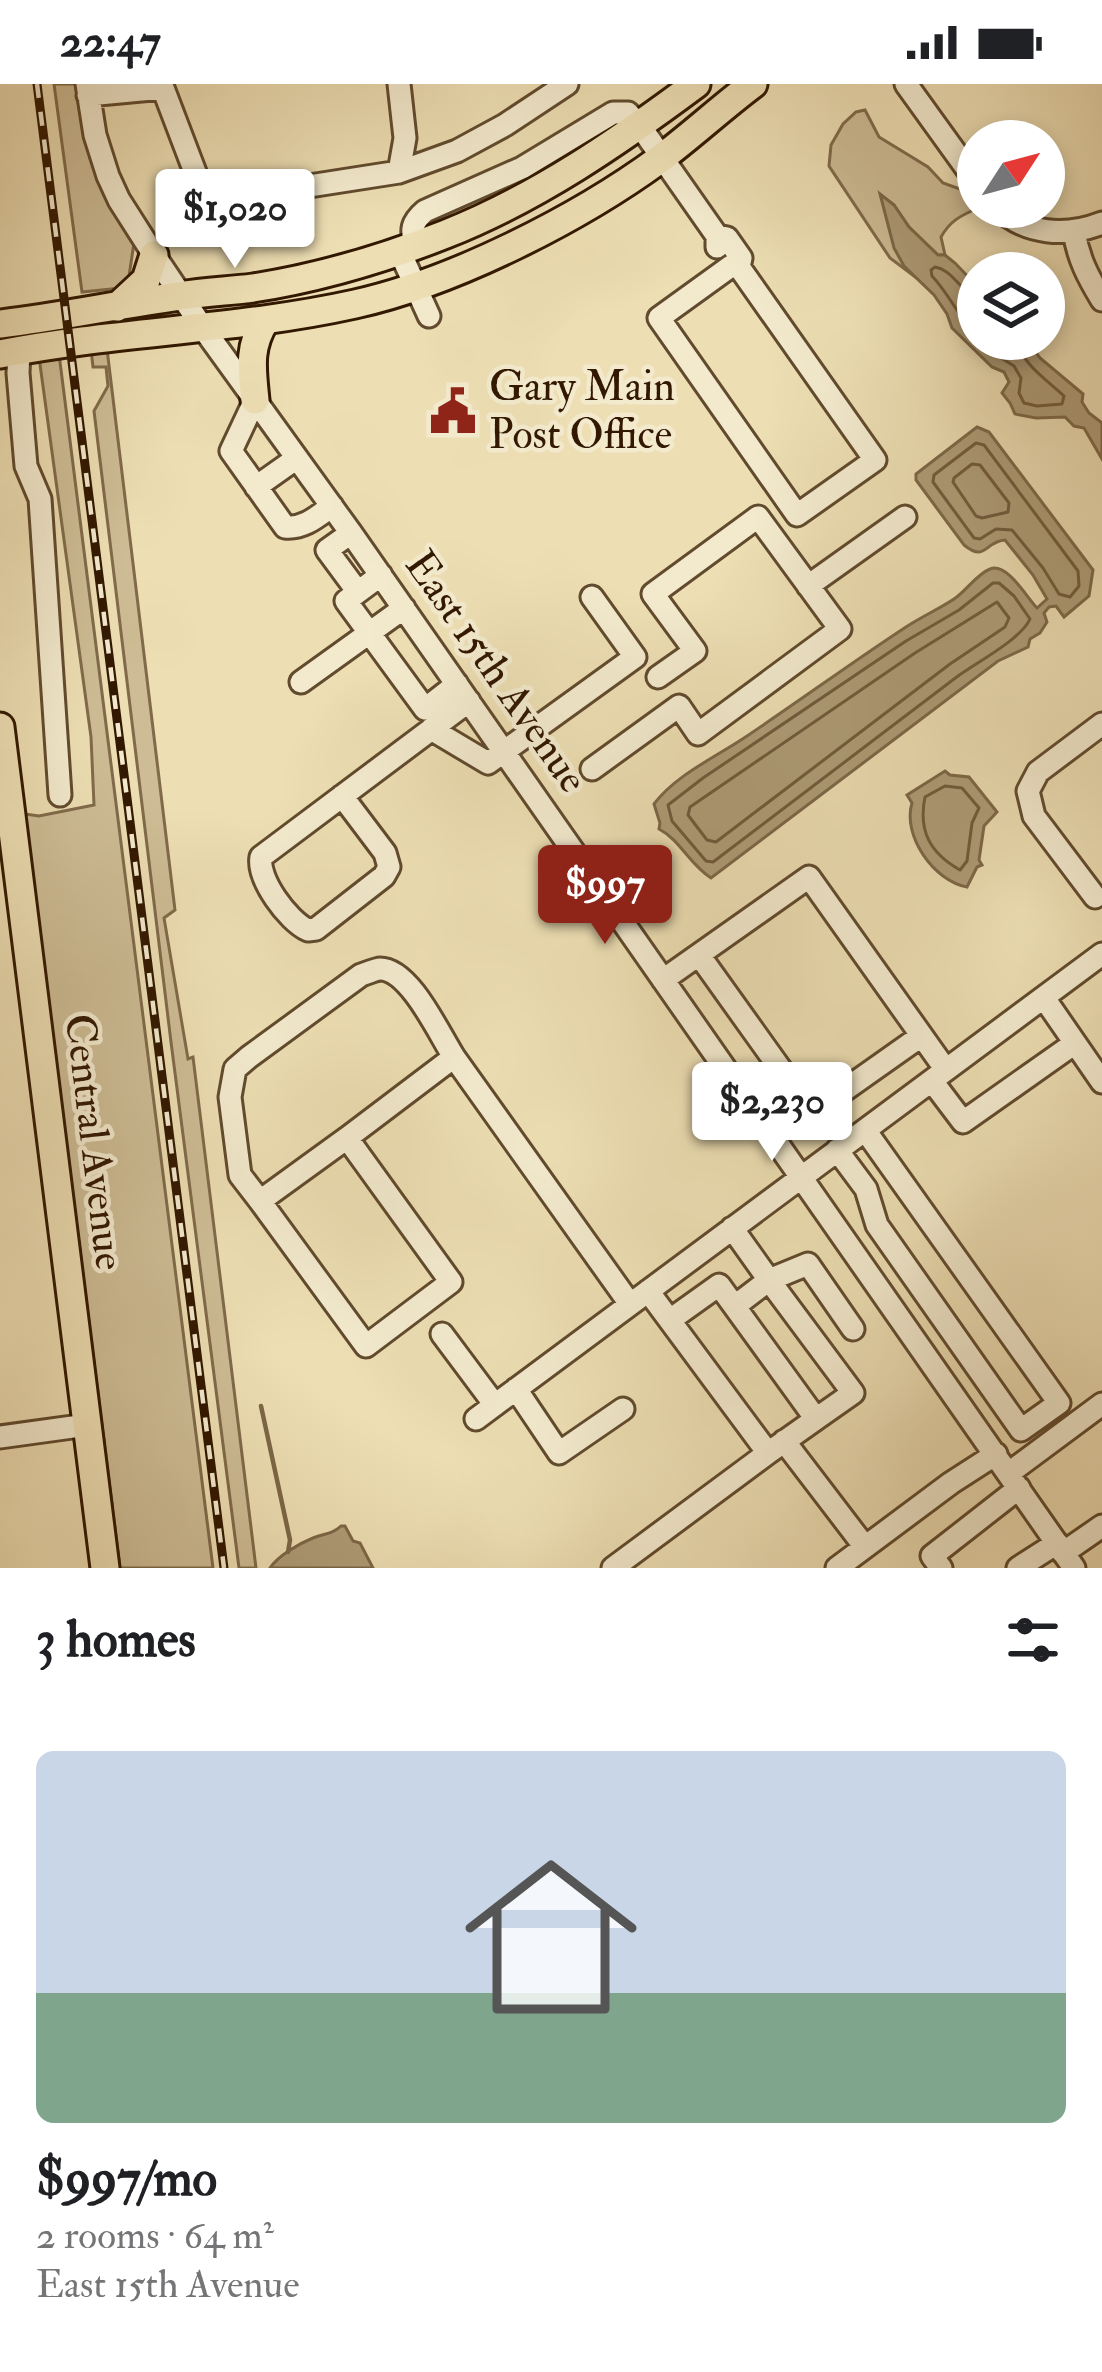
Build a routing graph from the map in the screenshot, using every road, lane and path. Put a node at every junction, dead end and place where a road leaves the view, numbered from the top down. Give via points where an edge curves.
1 (399, 84) edge
2 (567, 84) edge
3 (696, 84) edge
4 (753, 84) edge
5 (905, 84) edge
6 (163, 86) edge
7 (88, 89) edge
8 (640, 126) junction
9 (957, 155) edge
10 (662, 158) junction
11 (399, 172) junction
12 (1102, 223) edge
13 (1031, 228) edge
14 (1074, 231) junction
15 (408, 249) junction
16 (154, 255) junction
17 (735, 267) junction
18 (300, 278) junction
19 (414, 286) junction
20 (181, 296) junction
21 (1102, 300) edge
22 (117, 307) junction
23 (0, 308) edge
24 (429, 316) dead end
25 (32, 320) junction
26 (265, 321) junction
27 (0, 324) edge
28 (203, 328) junction
29 (115, 339) junction
30 (10, 352) edge
31 (255, 400) junction
32 (297, 458) junction
33 (26, 466) junction
34 (0, 468) edge
35 (256, 487) junction
36 (332, 506) junction
37 (905, 518) dead end
38 (351, 532) junction
39 (381, 575) junction
40 (808, 586) junction
41 (358, 592) junction
42 (592, 597) dead end
43 (404, 608) junction
44 (370, 633) junction
45 (424, 636) junction
46 (635, 657) junction
47 (390, 661) junction
48 (658, 677) junction
49 (302, 682) dead end
50 (463, 693) junction
51 (679, 706) junction
52 (1102, 724) edge
53 (0, 727) edge
54 (431, 729) junction
55 (504, 752) junction
56 (592, 769) dead end
57 (60, 795) dead end
58 (342, 796) junction
59 (6, 824) edge
60 (1100, 898) edge
61 (1102, 954) edge
62 (699, 955) junction
63 (663, 980) junction
64 (1043, 998) junction
65 (921, 1036) junction
66 (1075, 1043) junction
67 (454, 1057) junction
68 (939, 1076) junction
69 (1102, 1082) edge
70 (834, 1097) junction
71 (863, 1132) junction
72 (347, 1138) junction
73 (837, 1150) junction
74 (801, 1177) junction
75 (260, 1201) junction
76 (733, 1228) junction
77 (769, 1280) junction
78 (639, 1297) junction
79 (735, 1306) junction
80 (670, 1320) junction
81 (853, 1330) dead end
82 (442, 1334) dead end
83 (516, 1389) junction
84 (1102, 1404) edge
85 (495, 1405) junction
86 (1056, 1405) junction
87 (623, 1409) dead end
88 (476, 1419) dead end
89 (816, 1419) junction
90 (87, 1425) junction
91 (1072, 1426) junction
92 (0, 1437) edge
93 (776, 1447) junction
94 (1008, 1472) junction
95 (1102, 1526) edge
96 (866, 1546) junction
97 (1065, 1555) edge
98 (105, 1568) edge
99 (613, 1568) edge
100 (837, 1568) edge
101 (941, 1568) edge
102 (1018, 1568) edge

1 - 11 street
2 - 11 street via 457,151
3 - 8 main road
4 - 10 main road
5 - 9 street
6 - 7 street
6 - 11 street via 198,180 232,198
7 - 16 street, East 15th Avenue via 108,176
8 - 10 street
8 - 15 main road via 506,207
10 - 17 street
10 - 19 main road via 567,218
12 - 14 street
13 - 14 street
14 - 21 street
15 - 18 main road
15 - 19 street
16 - 20 street, East 15th Avenue
16 - 22 main road via 146,280
17 - 17 street via 875,460 797,515 658,318
18 - 20 main road
18 - 28 main road
19 - 24 street
19 - 26 main road
20 - 22 main road
20 - 28 street, East 15th Avenue
20 - 29 main road
22 - 25 main road
23 - 25 main road
25 - 27 main road
26 - 28 main road
26 - 31 main road via 250,353
28 - 29 main road
28 - 31 street, East 15th Avenue
29 - 30 main road
30 - 33 street
31 - 32 street, East 15th Avenue
31 - 35 street via 231,451
32 - 35 street
32 - 36 street, East 15th Avenue
33 - 34 street
33 - 57 street via 40,499
35 - 36 street via 286,527
36 - 38 street, East 15th Avenue
37 - 40 street
38 - 39 street, East 15th Avenue
38 - 41 street via 328,550
39 - 41 street
39 - 43 street, East 15th Avenue
40 - 48 street via 758,517 653,594 695,651
40 - 51 street via 840,629 698,734
41 - 44 street via 346,601
42 - 46 street
43 - 44 street
43 - 45 street, East 15th Avenue
44 - 47 street
44 - 49 street
45 - 47 street
45 - 50 street, East 15th Avenue
46 - 48 street
46 - 55 street
47 - 50 street via 425,710
48 - 51 street
50 - 54 street
50 - 55 street, East 15th Avenue
51 - 56 street
52 - 60 street via 1038,772 1028,791 1034,816
53 - 59 main road, Central Avenue
54 - 55 street via 488,763
54 - 58 street
55 - 63 street, East 15th Avenue
58 - 58 street via 259,863 300,928 316,929 389,867
59 - 90 main road, Central Avenue
61 - 64 street
62 - 63 street
62 - 65 street via 809,877
62 - 70 street via 812,1113
63 - 74 street, East 15th Avenue
64 - 66 street
64 - 68 street
65 - 68 street
65 - 70 street
66 - 68 street via 963,1122
66 - 69 street
67 - 72 street
67 - 75 street via 411,987 378,968 249,1057 236,1069 230,1097 240,1175
67 - 78 street
68 - 71 street
70 - 71 street
71 - 73 street
71 - 86 street
72 - 75 street
72 - 75 street via 451,1282 366,1346
73 - 74 street
73 - 86 street via 866,1189 877,1225 1021,1430
74 - 76 street
74 - 94 street, East 15th Avenue
76 - 77 street
76 - 78 street
77 - 79 street
77 - 81 street via 808,1264
77 - 89 street via 853,1394
78 - 80 street
78 - 83 street
79 - 80 street via 719,1285
79 - 89 street
80 - 93 street
82 - 85 street
83 - 85 street
83 - 87 street via 559,1453
84 - 91 street
85 - 88 street
86 - 91 street
89 - 93 street
90 - 92 street
90 - 98 main road, Central Avenue
91 - 94 street
93 - 96 street
93 - 99 street
94 - 96 street
94 - 97 street, East 15th Avenue
94 - 101 street via 932,1556
95 - 97 street
96 - 100 street
97 - 102 street

